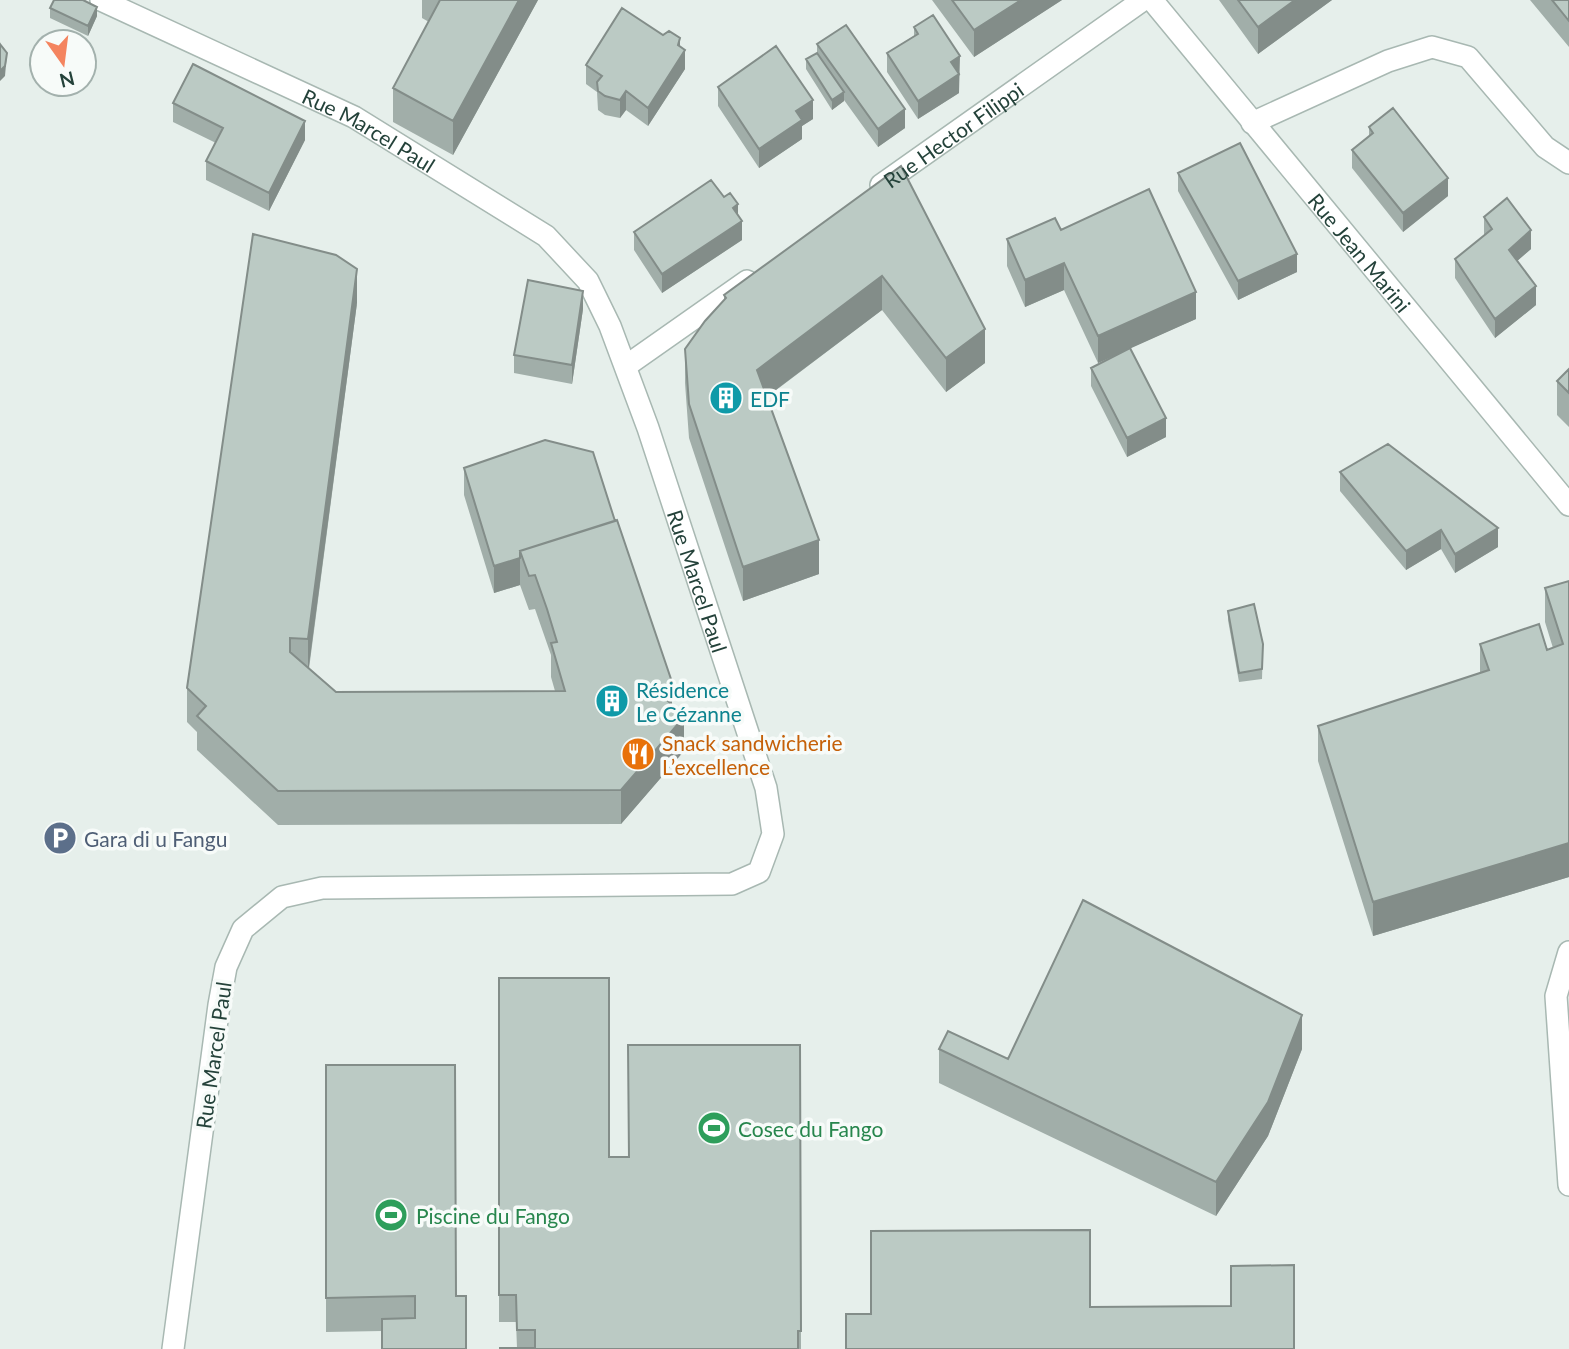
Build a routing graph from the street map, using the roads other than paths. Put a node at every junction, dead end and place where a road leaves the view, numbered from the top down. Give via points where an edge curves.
1 (102, 0) edge
2 (1143, 0) edge
3 (1152, 0) edge
4 (1252, 123) junction
5 (1569, 163) edge
6 (862, 199) edge
7 (760, 271) edge
8 (626, 366) junction
9 (1569, 505) edge
10 (1569, 952) edge
11 (1569, 1185) edge
12 (173, 1349) edge

1 - 8 street, Rue Marcel Paul via 354,117 545,236 588,281
2 - 6 street, Rue Hector Filippi
3 - 4 street, Rue Jean Marini
4 - 5 street via 1388,61 1432,47 1468,57 1545,146
4 - 9 street, Rue Jean Marini
7 - 8 street
8 - 12 street, Rue Marcel Paul via 766,788 773,834 759,872 732,884 321,888 282,897 243,929 226,967
10 - 11 street via 1556,996

